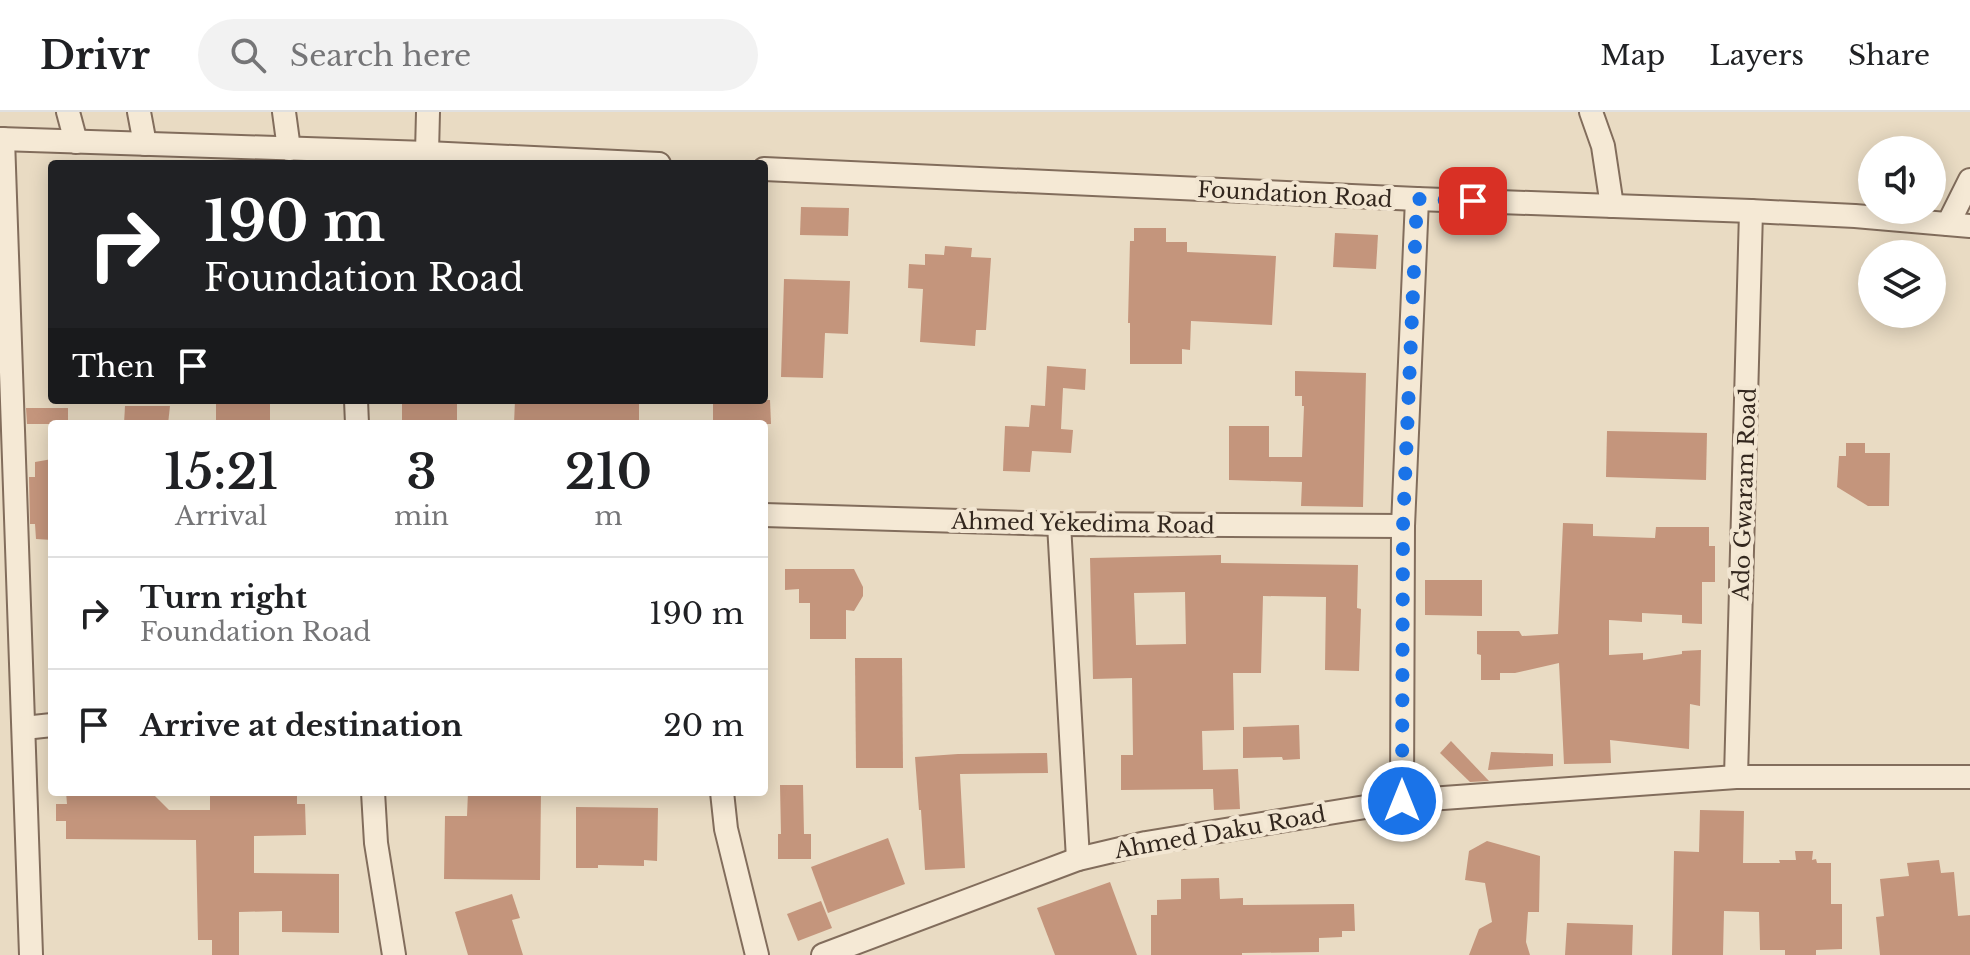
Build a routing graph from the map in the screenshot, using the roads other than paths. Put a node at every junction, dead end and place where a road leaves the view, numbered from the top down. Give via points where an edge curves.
1 (68, 112) edge
2 (139, 112) edge
3 (284, 112) edge
4 (428, 112) edge
5 (1591, 112) edge
6 (2, 139) edge
7 (76, 142) junction
8 (145, 144) junction
9 (289, 149) junction
10 (427, 153) junction
11 (343, 158) edge
12 (575, 160) edge
13 (768, 169) edge
14 (1970, 180) edge
15 (1417, 199) junction
16 (1612, 206) junction
17 (1751, 211) junction
18 (1959, 225) edge
19 (14, 444) junction
20 (0, 465) edge
21 (768, 515) edge
22 (1059, 524) junction
23 (1403, 526) junction
24 (48, 725) edge
25 (24, 728) junction
26 (1736, 777) junction
27 (1970, 777) edge
28 (373, 796) edge
29 (722, 796) edge
30 (1402, 801) junction
31 (1078, 859) junction
32 (31, 955) edge
33 (394, 955) edge
34 (757, 955) edge
35 (823, 955) edge

1 - 7 street
2 - 8 street
3 - 9 street
4 - 10 street
5 - 16 street via 1603,146
6 - 7 street
6 - 19 street
7 - 8 street
8 - 9 street
9 - 11 street
10 - 11 street
10 - 12 street
13 - 15 street, Foundation Road
14 - 18 street
15 - 16 street, Foundation Road
15 - 23 street
16 - 17 street, Foundation Road
17 - 18 street, Foundation Road
17 - 26 street, Ado Gwaram Road
19 - 20 street
19 - 25 street
21 - 22 street, Ahmed Yekedima Road
22 - 23 street, Ahmed Yekedima Road
22 - 31 street
23 - 30 street
24 - 25 street
25 - 32 street
26 - 27 street, Ahmed Daku Road
26 - 30 street, Ahmed Daku Road
28 - 33 street
29 - 34 street
30 - 31 street, Ahmed Daku Road
31 - 35 street, Ahmed Daku Road

